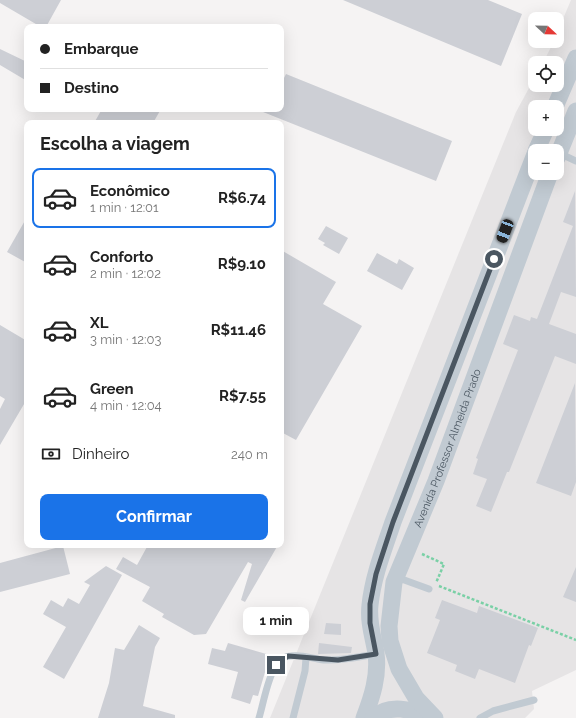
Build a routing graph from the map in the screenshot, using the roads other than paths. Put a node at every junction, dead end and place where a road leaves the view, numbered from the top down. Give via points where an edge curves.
1 (576, 58) edge
2 (558, 100) edge
3 (576, 111) edge
4 (563, 144) edge
5 (564, 158) edge
6 (576, 161) edge
7 (528, 179) edge
8 (542, 180) edge
9 (521, 188) junction
10 (544, 191) junction
11 (396, 577) junction
12 (429, 589) dead end
13 (376, 654) junction
14 (306, 658) junction
15 (534, 700) dead end
16 (259, 718) edge
17 (293, 718) edge
18 (364, 718) edge
19 (373, 718) edge
20 (435, 718) edge
21 (480, 718) edge

1 - 2 street
3 - 4 street
5 - 6 lane
7 - 9 street, Avenida Professor Almeida Prado
8 - 10 street, Avenida Professor Almeida Prado
9 - 10 street via 536,185
9 - 13 street, Avenida Professor Almeida Prado via 393,522 376,574 370,604 370,623
10 - 11 street, Avenida Professor Almeida Prado via 436,481
11 - 12 lane
11 - 20 street, Avenida Professor Almeida Prado via 391,603 390,641 399,669 416,698
13 - 14 lane via 338,660
13 - 18 street, Avenida Professor Almeida Prado via 374,689
14 - 16 lane via 288,656 276,665
14 - 17 lane
15 - 21 lane via 494,711
19 - 20 street via 387,710 399,709

